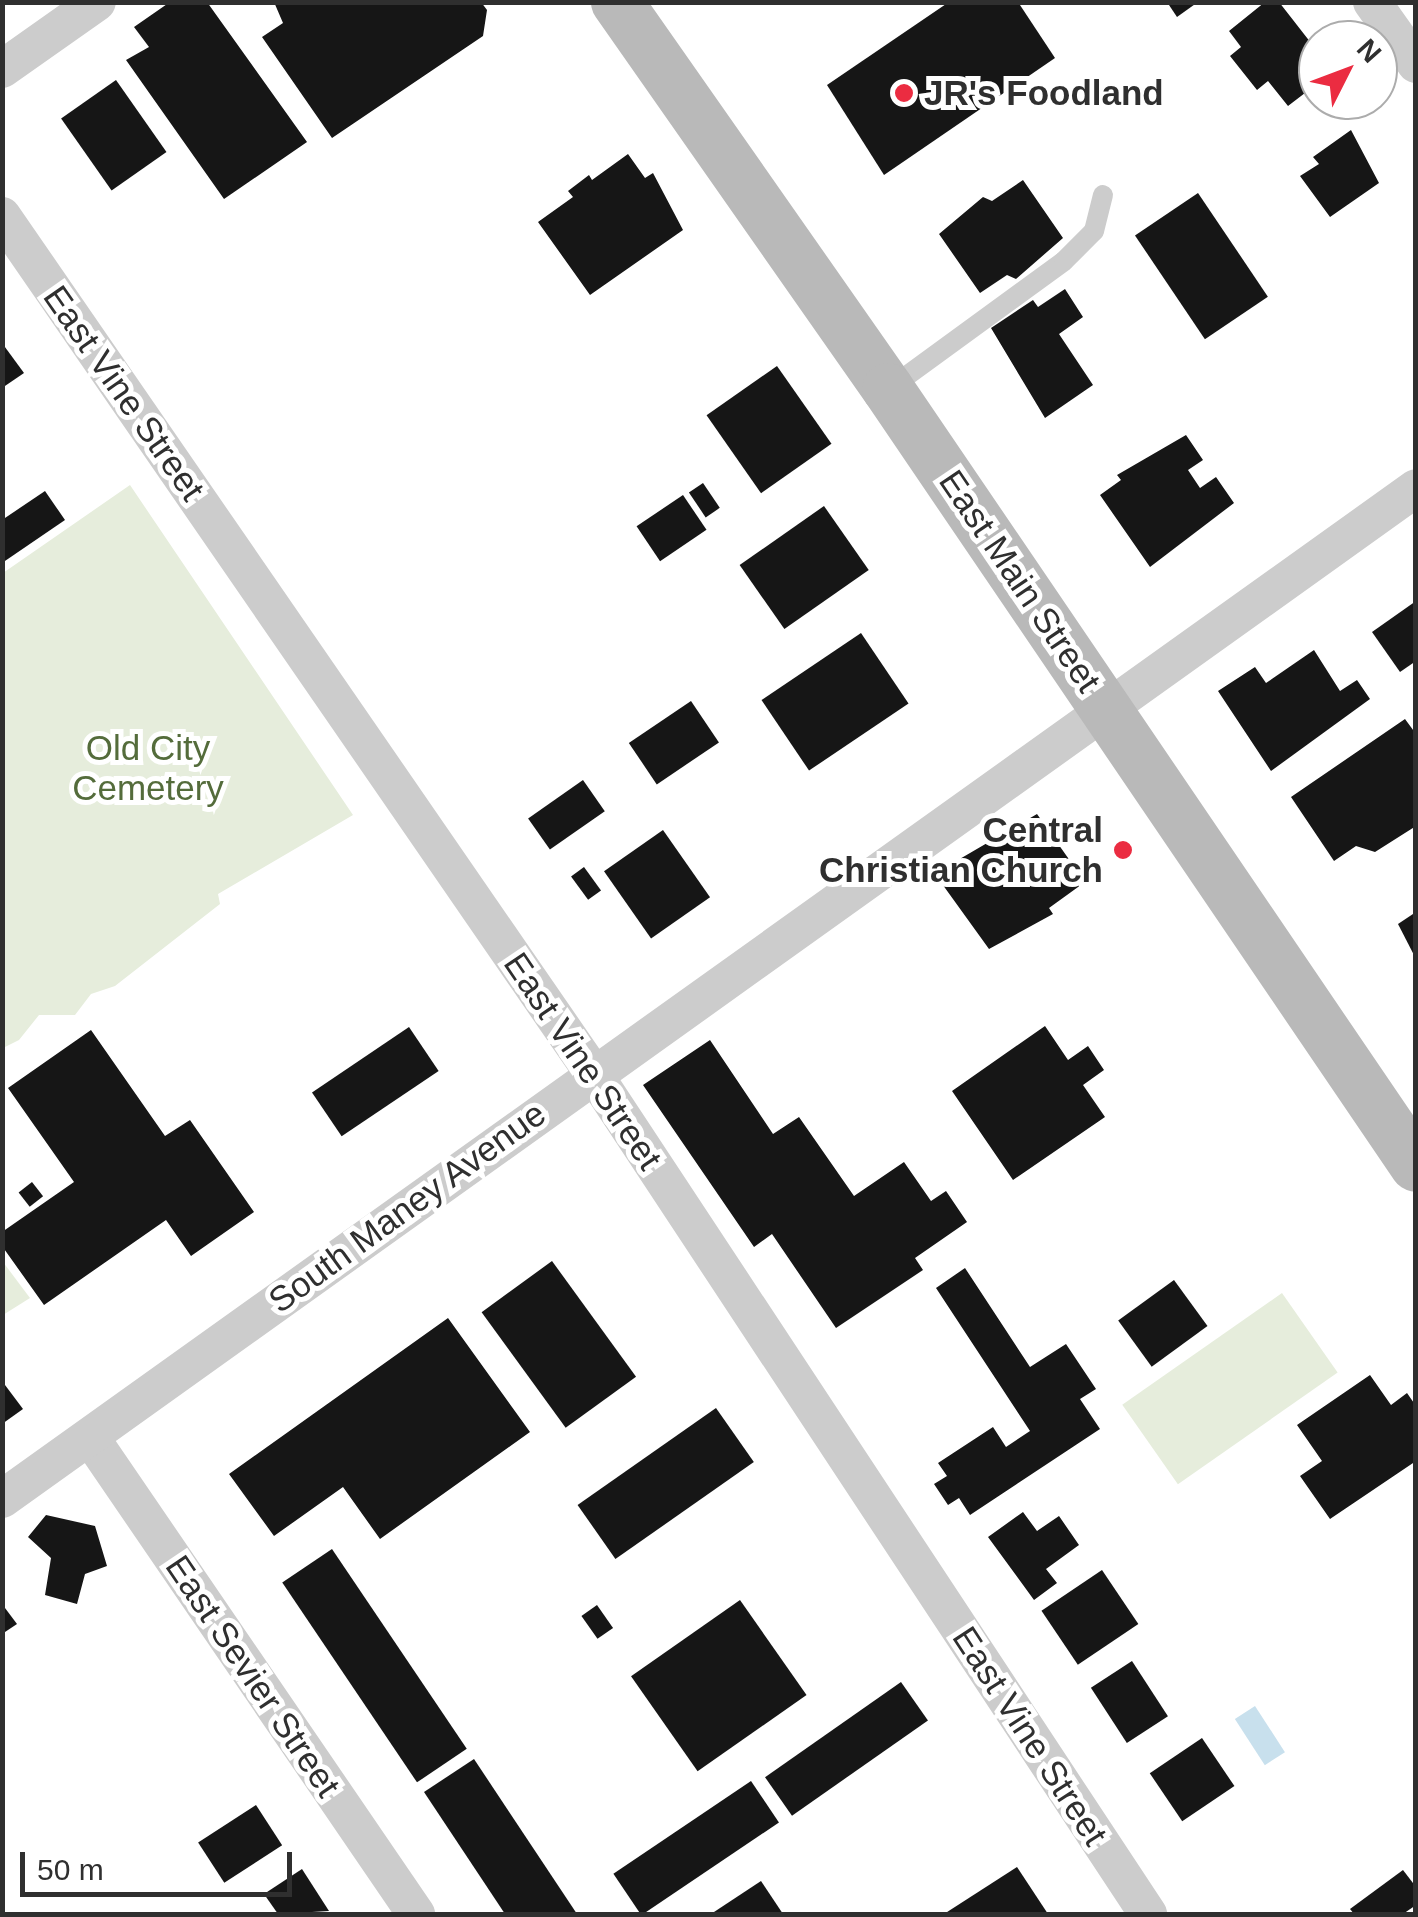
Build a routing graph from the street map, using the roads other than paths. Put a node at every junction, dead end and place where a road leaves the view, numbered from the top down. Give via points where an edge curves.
1 (97, 2) edge
2 (617, 2) edge
3 (1372, 2) edge
4 (1416, 64) edge
5 (2, 69) edge
6 (1103, 195) dead end
7 (2, 216) edge
8 (888, 389) junction
9 (1416, 488) edge
10 (1106, 706) junction
11 (593, 1073) junction
12 (1416, 1166) edge
13 (90, 1437) junction
14 (2, 1500) edge
15 (416, 1914) edge
16 (1148, 1914) edge

1 - 5 street
2 - 8 street, East Main Street
3 - 4 street
6 - 8 lane via 1094,231 1064,261
7 - 11 street, East Vine Street
8 - 10 street, East Main Street
9 - 10 street, South Maney Avenue
10 - 11 street, South Maney Avenue
10 - 12 street, East Main Street
11 - 13 street, South Maney Avenue
11 - 16 street, East Vine Street
13 - 14 street, South Maney Avenue
13 - 15 street, East Sevier Street

